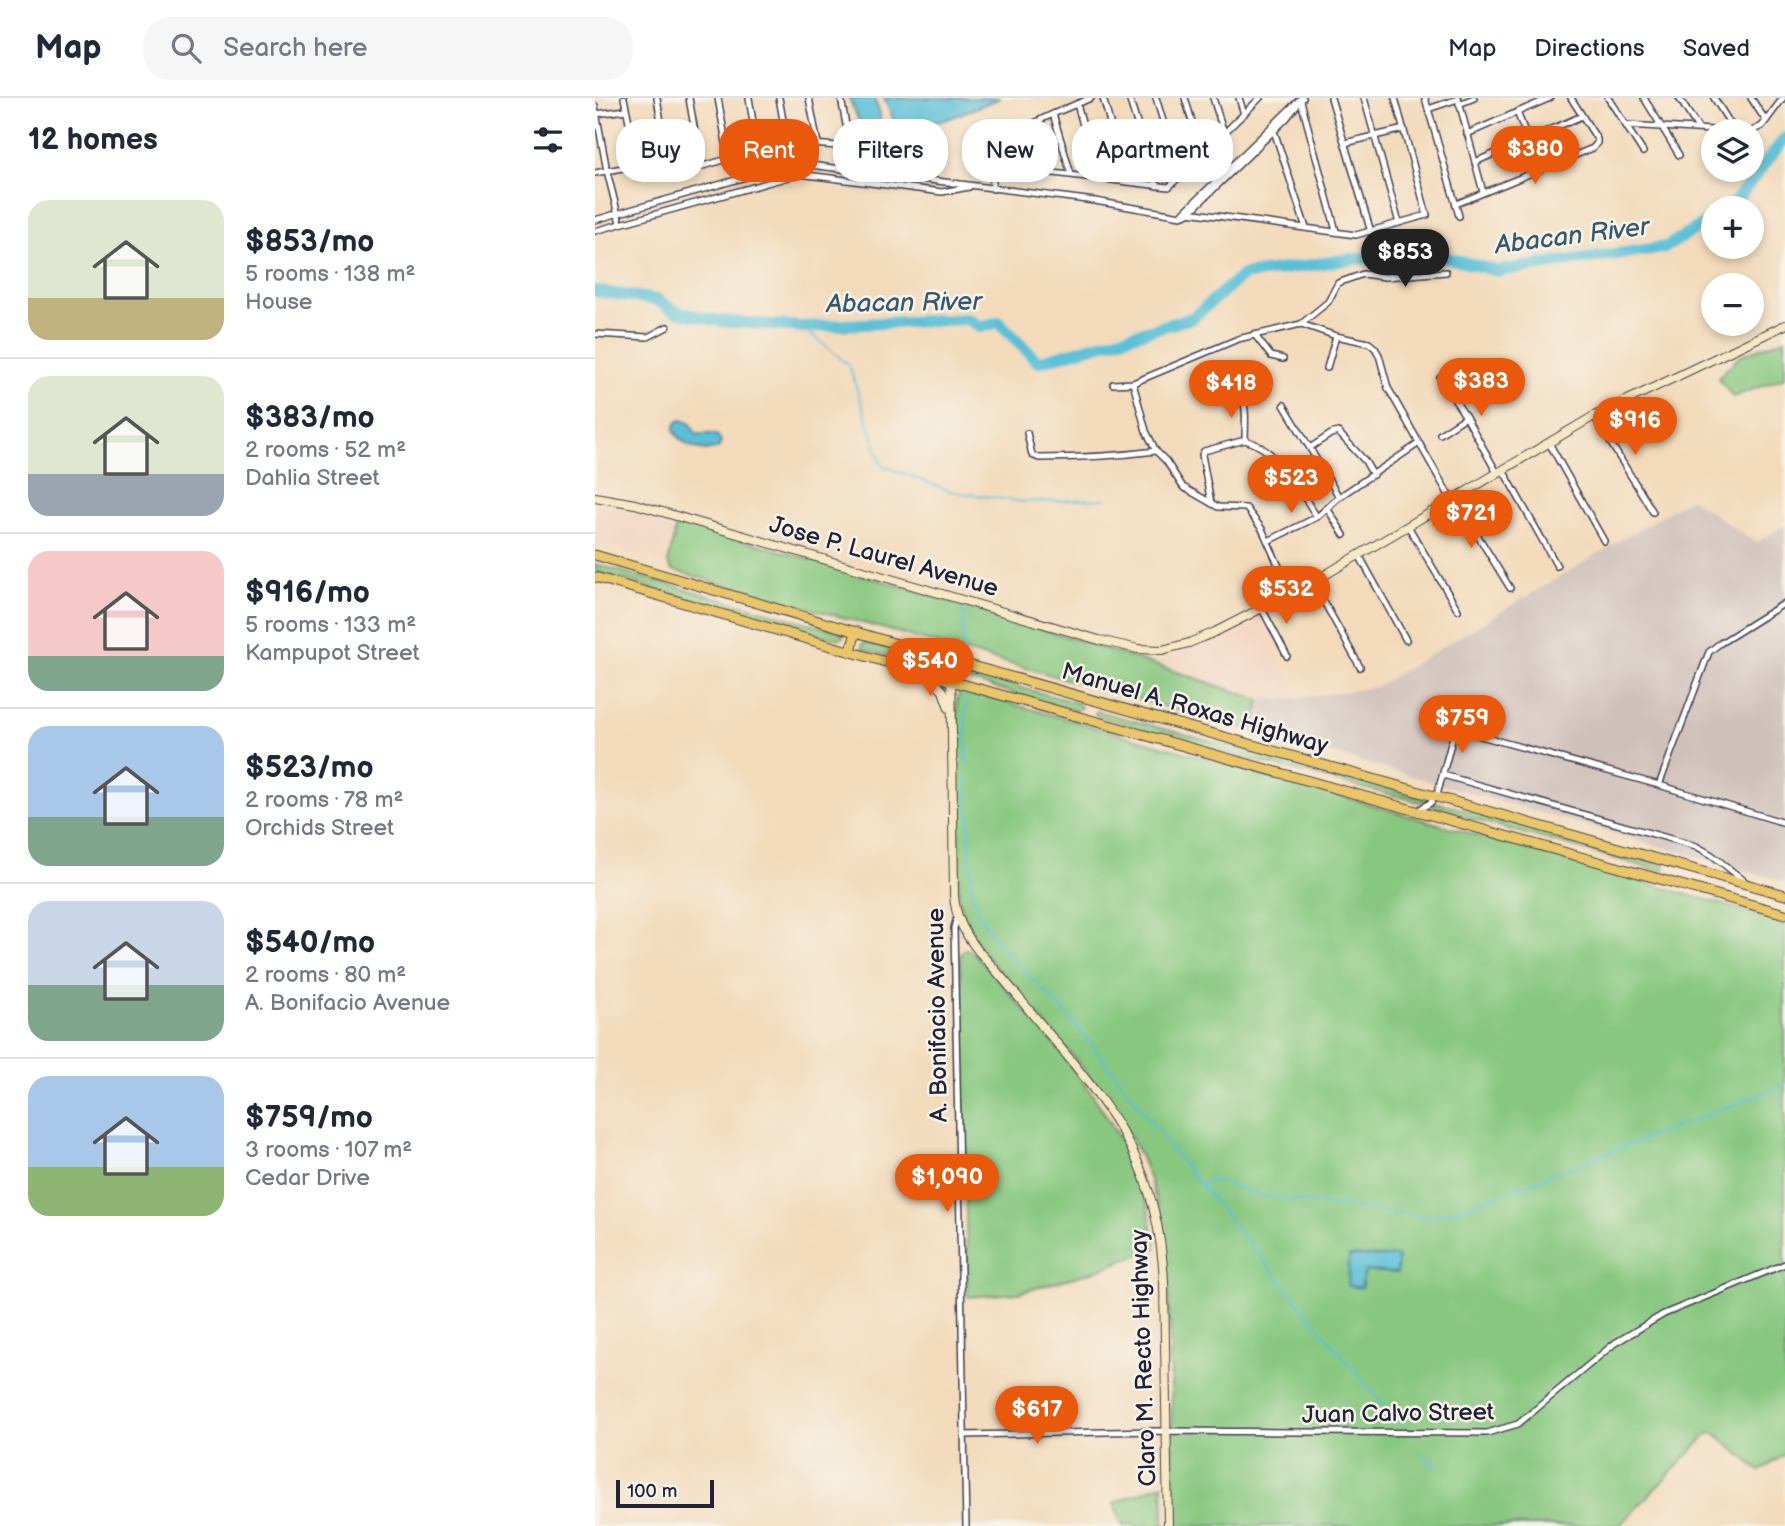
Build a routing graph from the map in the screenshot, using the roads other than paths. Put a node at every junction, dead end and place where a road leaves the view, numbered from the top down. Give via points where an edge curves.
1 (624, 98) edge
2 (657, 98) edge
3 (689, 98) edge
4 (718, 98) edge
5 (749, 98) edge
6 (779, 98) edge
7 (809, 98) edge
8 (841, 98) edge
9 (1091, 98) edge
10 (1103, 98) edge
11 (1129, 98) edge
12 (1156, 98) edge
13 (1185, 98) edge
14 (1213, 98) edge
15 (1239, 98) edge
16 (1260, 98) edge
17 (1331, 98) edge
18 (1363, 98) edge
19 (1395, 98) edge
20 (1425, 98) edge
21 (1473, 98) edge
22 (1550, 98) edge
23 (1571, 98) edge
24 (1608, 98) edge
25 (1644, 98) edge
26 (1679, 98) edge
27 (1714, 98) edge
28 (1751, 98) edge
29 (1783, 98) edge
30 (1301, 99) edge
31 (1458, 101) edge
32 (1077, 104) junction
33 (595, 106) edge
34 (1428, 109) junction
35 (626, 110) junction
36 (1517, 112) junction
37 (596, 114) edge
38 (1052, 114) junction
39 (1244, 114) junction
40 (1582, 116) junction
41 (628, 119) edge
42 (660, 119) edge
43 (693, 119) edge
44 (722, 119) edge
45 (752, 119) edge
46 (783, 119) edge
47 (813, 119) edge
48 (845, 119) edge
49 (1043, 119) edge
50 (1081, 119) edge
51 (1109, 119) edge
52 (1162, 119) edge
53 (1191, 119) edge
54 (1220, 119) edge
55 (1727, 119) edge
56 (1766, 121) joint
57 (1233, 124) edge
58 (1626, 125) junction
59 (1663, 128) junction
60 (1698, 128) junction
61 (1701, 128) edge
62 (1404, 129) junction
63 (1274, 131) junction
64 (1467, 134) junction
65 (1373, 136) junction
66 (1528, 140) junction
67 (1345, 143) junction
68 (1643, 152) dead end
69 (1679, 155) dead end
70 (1475, 162) junction
71 (833, 168) edge
72 (616, 169) edge
73 (1540, 170) junction
74 (607, 171) junction
75 (595, 173) edge
76 (1058, 173) edge
77 (1071, 174) joint
78 (833, 177) edge
79 (872, 182) edge
80 (943, 182) edge
81 (994, 182) edge
82 (1127, 182) edge
83 (1175, 182) edge
84 (972, 186) junction
85 (1157, 186) junction
86 (993, 189) junction
87 (1483, 192) junction
88 (1455, 204) junction
89 (1185, 213) junction
90 (617, 215) junction
91 (1459, 216) dead end
92 (595, 220) edge
93 (619, 223) junction
94 (1399, 223) junction
95 (1305, 228) junction
96 (595, 231) edge
97 (1336, 232) junction
98 (1371, 232) junction
99 (1446, 272) dead end
100 (1301, 324) junction
101 (1785, 325) edge
102 (667, 327) dead end
103 (595, 334) edge
104 (1254, 334) junction
105 (1336, 336) junction
106 (1283, 359) dead end
107 (1327, 368) dead end
108 (1440, 378) dead end
109 (1133, 383) junction
110 (1113, 384) dead end
111 (1227, 388) dead end
112 (1284, 405) dead end
113 (1594, 416) junction
114 (1466, 417) junction
115 (1027, 433) dead end
116 (1440, 433) dead end
117 (1245, 440) junction
118 (1549, 443) junction
119 (1418, 444) junction
120 (1311, 447) junction
121 (1156, 451) junction
122 (1500, 472) junction
123 (1373, 475) junction
124 (1339, 497) junction
125 (595, 498) edge
126 (1453, 498) junction
127 (1211, 503) junction
128 (1327, 508) junction
129 (1653, 512) dead end
130 (1317, 517) junction
131 (1407, 525) junction
132 (1344, 535) dead end
133 (1268, 541) junction
134 (1604, 541) dead end
135 (595, 555) edge
136 (1359, 555) junction
137 (1557, 566) dead end
138 (595, 577) edge
139 (1313, 582) junction
140 (1510, 588) dead end
141 (1291, 593) junction
142 (1784, 606) edge
143 (1262, 609) junction
144 (1458, 610) dead end
145 (856, 631) junction
146 (1405, 640) dead end
147 (851, 651) junction
148 (1287, 656) dead end
149 (951, 660) junction
150 (1360, 667) dead end
151 (926, 673) junction
152 (951, 681) junction
153 (1093, 700) junction
154 (951, 714) junction
155 (1089, 719) junction
156 (1443, 775) junction
157 (1659, 785) junction
158 (1437, 795) junction
159 (1417, 811) junction
160 (1785, 823) edge
161 (1750, 885) junction
162 (1785, 895) edge
163 (1785, 914) edge
164 (957, 916) junction
165 (1785, 1264) edge
166 (1167, 1431) junction
167 (964, 1435) junction
168 (966, 1526) edge
169 (1168, 1526) edge

1 - 35 street
2 - 42 street
3 - 43 street
4 - 44 street
5 - 45 street
6 - 46 street
7 - 47 street
8 - 48 street
9 - 32 street
10 - 51 street
11 - 85 street
12 - 52 street
13 - 53 street
14 - 54 street
15 - 39 street
16 - 39 street
17 - 67 street
18 - 65 street
19 - 62 street
20 - 34 street
21 - 31 street
22 - 36 street
23 - 40 street
24 - 58 street
25 - 59 street
26 - 60 street
27 - 55 street
28 - 56 street
29 - 56 street
30 - 63 street
30 - 89 street
30 - 97 street
31 - 34 street
31 - 64 street
32 - 38 street
32 - 50 street
33 - 37 street
34 - 88 street
35 - 37 street
35 - 41 street
36 - 64 street
36 - 66 street
37 - 74 street
38 - 49 street
38 - 77 street
39 - 57 street
40 - 66 street
40 - 73 street via 1597,144
58 - 59 street
58 - 68 street
59 - 60 street
59 - 69 street
60 - 61 street
62 - 65 street
62 - 94 street via 1427,215
63 - 89 street
63 - 95 street
64 - 70 street
65 - 67 street
65 - 94 street
66 - 70 street
66 - 73 street
67 - 98 street
70 - 87 street
71 - 90 street via 791,164
72 - 74 street
73 - 87 street
74 - 75 street
74 - 90 street
76 - 77 street
78 - 93 street via 787,176
79 - 84 street via 948,192
80 - 84 street
81 - 86 street
82 - 85 street
83 - 85 street via 1170,187
84 - 86 street
86 - 89 street
87 - 88 street
88 - 91 street
89 - 95 street
90 - 92 street
90 - 93 street
93 - 96 street
94 - 98 street
95 - 97 street
97 - 98 street
99 - 100 street via 1385,277 1363,274 1346,280
100 - 104 street
100 - 105 street
101 - 113 street
102 - 103 street via 647,337
104 - 106 street via 1271,356
104 - 109 street
105 - 107 street
105 - 119 street via 1375,348 1388,388
108 - 114 street
109 - 110 street
109 - 121 street
111 - 117 street via 1241,393
112 - 120 street
113 - 118 street
113 - 129 street
114 - 116 street
114 - 122 street
115 - 121 street via 1032,455 1039,458
117 - 127 street via 1204,451
117 - 130 street via 1271,453
118 - 122 street
118 - 134 street
119 - 123 street
119 - 126 street
120 - 123 street via 1338,432
120 - 124 street
121 - 127 street via 1183,487
122 - 126 street
122 - 137 street
123 - 124 street
124 - 128 street
125 - 143 street, Jose P. Laurel Avenue via 635,505 1138,649 1162,650 1189,643
126 - 131 street
126 - 140 street
127 - 133 street via 1246,508
128 - 130 street
128 - 132 street
130 - 133 street
131 - 136 street
131 - 144 street
133 - 141 street
135 - 145 main road, Manuel A. Roxas Highway
136 - 139 street
136 - 146 street
138 - 147 main road, Manuel A. Roxas Highway
139 - 141 street
139 - 150 street
141 - 143 street
142 - 157 street via 1709,653
143 - 148 street
145 - 147 main road
145 - 149 main road, Manuel A. Roxas Highway
147 - 151 main road, Manuel A. Roxas Highway
149 - 152 street, A. Bonifacio Avenue
149 - 153 main road, Manuel A. Roxas Highway
151 - 152 main road, Manuel A. Roxas Highway
151 - 154 street, A. Bonifacio Avenue via 943,691
152 - 154 street, A. Bonifacio Avenue
152 - 155 main road, Manuel A. Roxas Highway
153 - 155 main road
153 - 158 main road, Manuel A. Roxas Highway
154 - 164 street, A. Bonifacio Avenue
155 - 159 main road, Manuel A. Roxas Highway
156 - 157 street via 1455,729
156 - 158 street
156 - 161 street via 1696,846
157 - 160 street
158 - 159 street
158 - 161 main road, Manuel A. Roxas Highway
159 - 163 main road, Manuel A. Roxas Highway
161 - 162 main road, Manuel A. Roxas Highway
164 - 166 street, Claro M. Recto Highway via 979,952 1101,1097 1139,1163 1162,1247
164 - 167 street, A. Bonifacio Avenue
165 - 166 street, Juan Calvo Street via 1664,1314 1615,1343 1529,1416 1508,1428 1463,1434
166 - 167 street, Juan Calvo Street
166 - 169 street, Claro M. Recto Highway
167 - 168 street, A. Bonifacio Avenue

